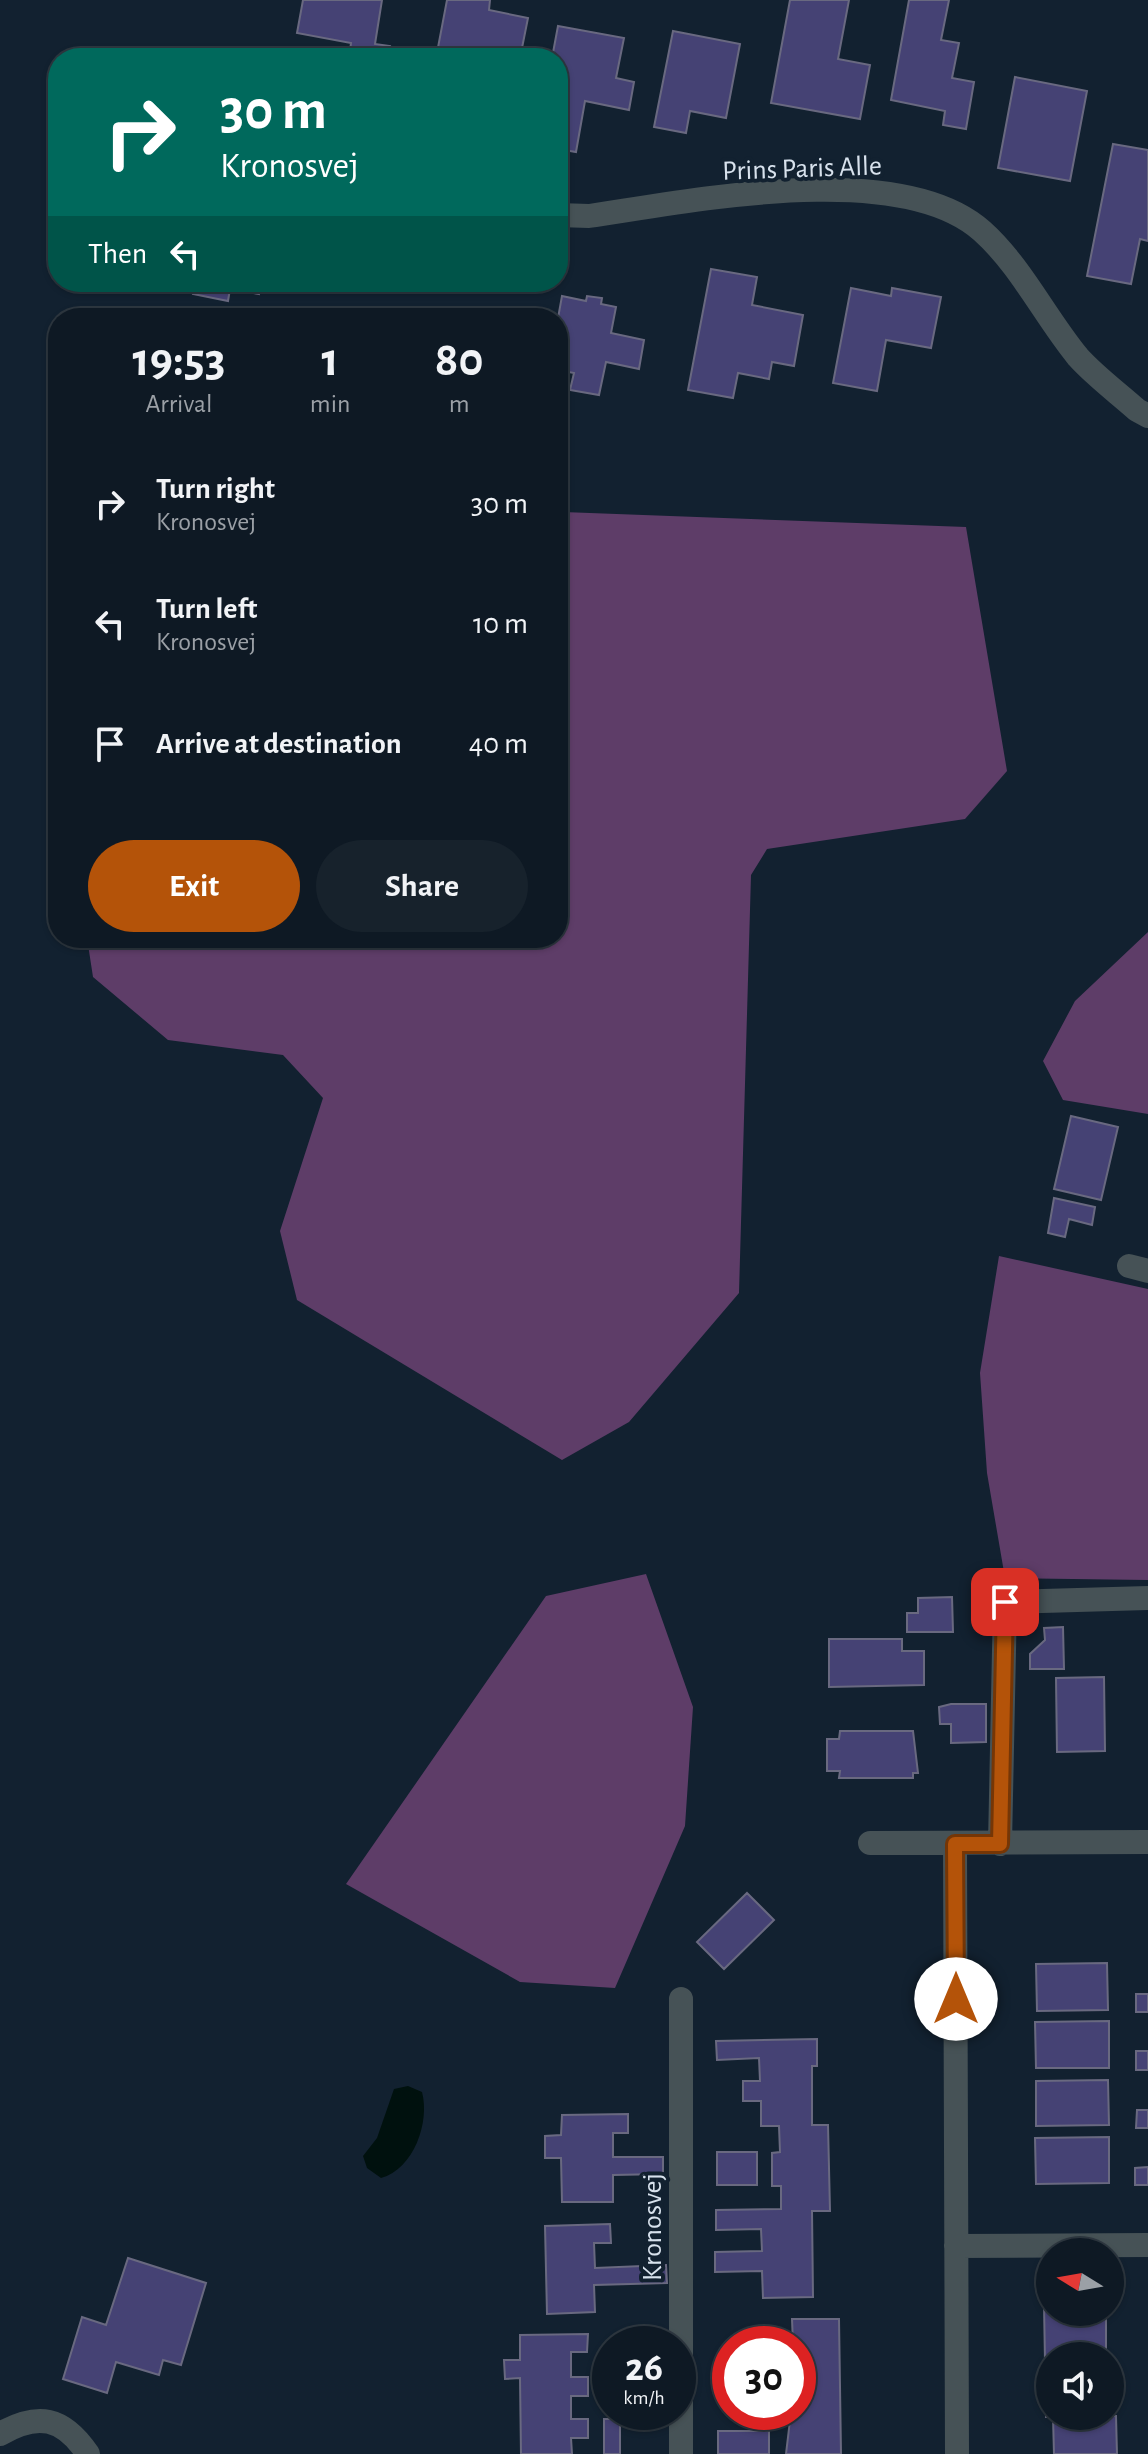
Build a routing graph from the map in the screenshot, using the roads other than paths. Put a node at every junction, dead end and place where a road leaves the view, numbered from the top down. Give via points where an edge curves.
1 (568, 215) edge
2 (1148, 416) edge
3 (1148, 1598) edge
4 (1148, 1842) edge
5 (870, 1843) dead end
6 (955, 1844) junction
7 (1000, 1844) junction
8 (681, 1999) dead end
9 (1148, 2245) edge
10 (956, 2246) junction
11 (0, 2434) edge
12 (88, 2454) edge
13 (681, 2454) edge
14 (957, 2454) edge

1 - 2 street, Prins Paris Alle via 809,191 905,194 945,207 981,229 1079,358
3 - 7 street via 1005,1602
4 - 7 street
5 - 6 street
6 - 7 street
6 - 10 street
8 - 13 street, Kronosvej
9 - 10 street
10 - 14 street
11 - 12 street via 28,2420 55,2422 76,2436

